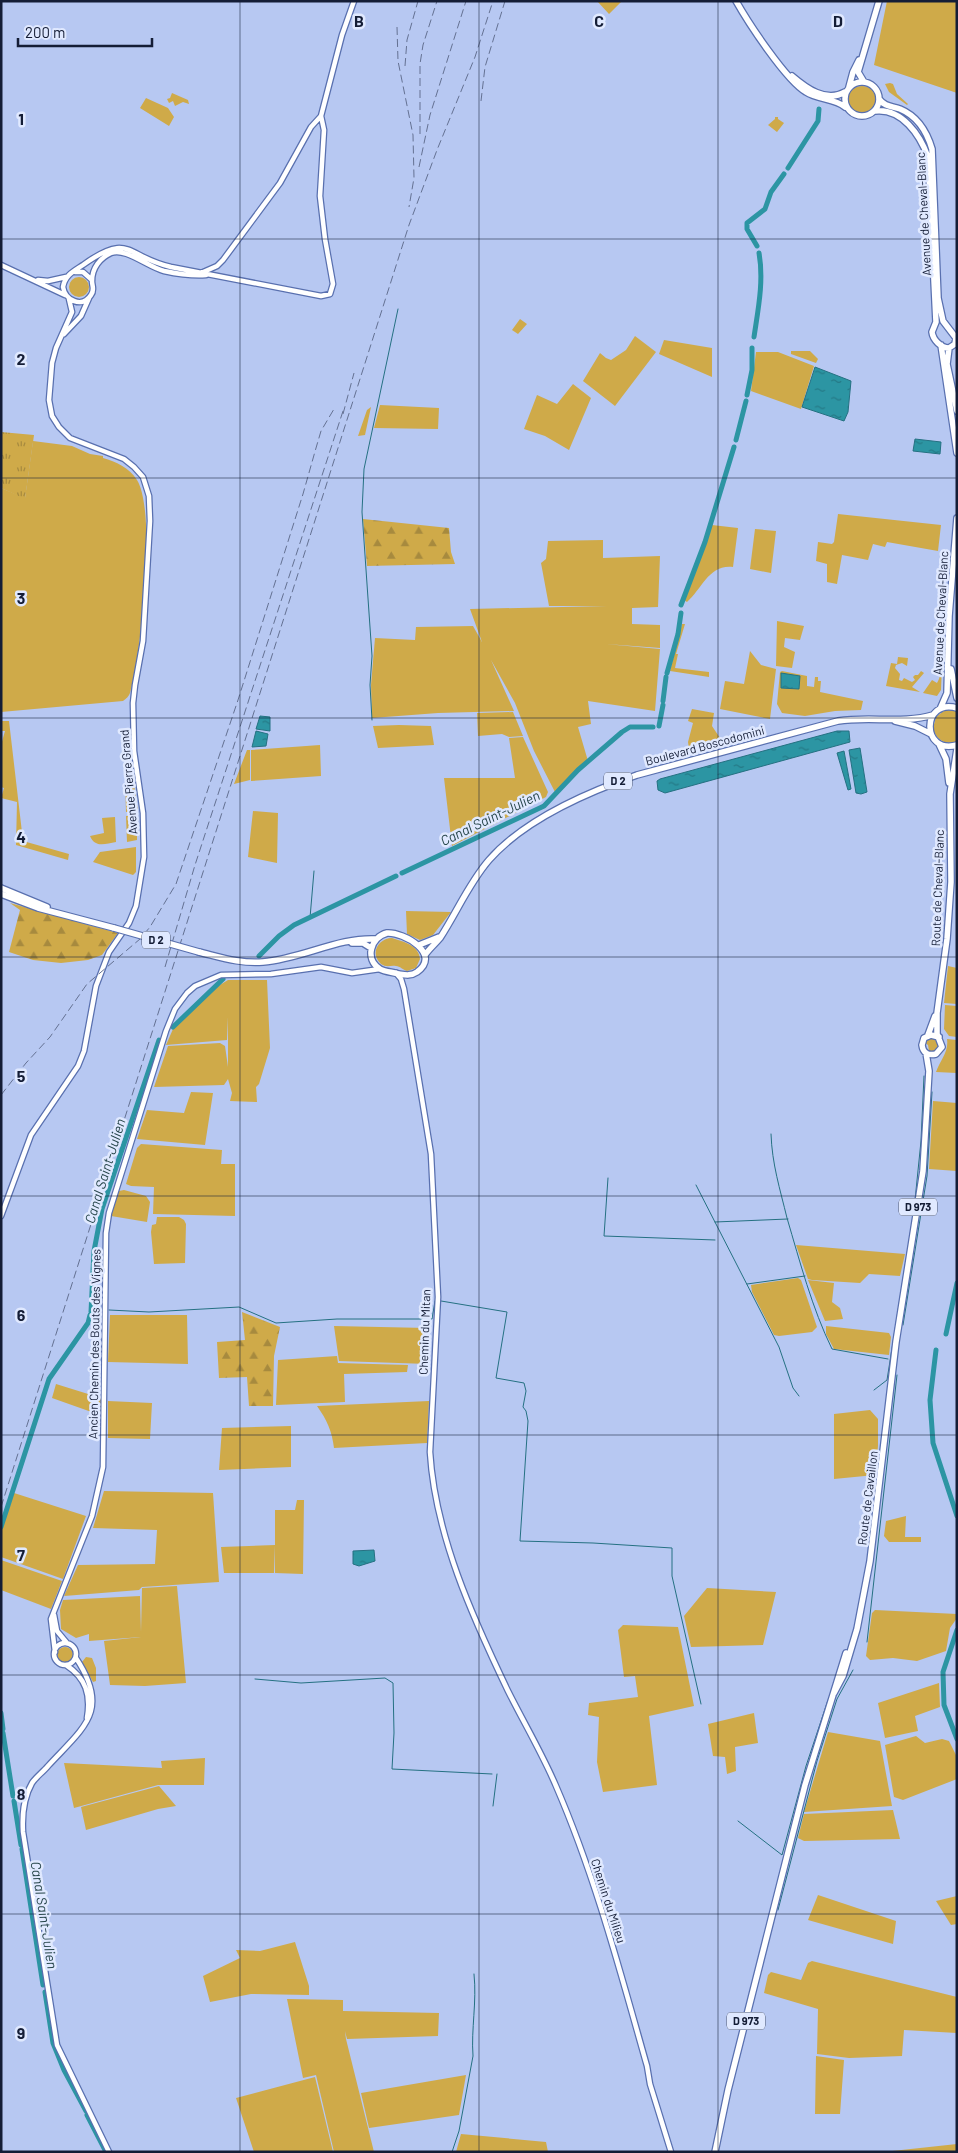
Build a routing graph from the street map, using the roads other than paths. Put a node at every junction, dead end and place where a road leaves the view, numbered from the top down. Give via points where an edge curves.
1 (354, 1) edge
2 (736, 1) edge
3 (879, 1) edge
4 (862, 56) junction
5 (784, 69) junction
6 (864, 82) junction
7 (847, 90) junction
8 (879, 99) junction
9 (846, 106) junction
10 (875, 111) junction
11 (321, 116) junction
12 (314, 123) junction
13 (323, 126) junction
14 (1, 265) edge
15 (217, 266) junction
16 (74, 272) junction
17 (200, 273) junction
18 (206, 275) junction
19 (215, 276) junction
20 (66, 277) junction
21 (34, 280) junction
22 (92, 280) junction
23 (68, 298) junction
24 (89, 298) junction
25 (945, 324) junction
26 (936, 325) junction
27 (63, 335) junction
28 (941, 345) junction
29 (950, 348) junction
30 (957, 411) edge
31 (957, 453) edge
32 (957, 518) edge
33 (957, 539) edge
34 (957, 698) edge
35 (957, 708) edge
36 (940, 709) junction
37 (933, 715) junction
38 (885, 719) junction
39 (930, 734) junction
40 (939, 744) junction
41 (957, 747) edge
42 (950, 794) junction
43 (1, 888) edge
44 (1, 894) edge
45 (63, 914) junction
46 (442, 934) junction
47 (376, 939) junction
48 (335, 945) junction
49 (419, 945) junction
50 (371, 948) junction
51 (425, 955) junction
52 (372, 957) junction
53 (380, 968) junction
54 (363, 971) junction
55 (396, 973) junction
56 (410, 975) junction
57 (404, 989) junction
58 (937, 1013) junction
59 (928, 1035) junction
60 (939, 1037) junction
61 (926, 1053) junction
62 (936, 1054) junction
63 (929, 1071) junction
64 (1, 1216) edge
65 (54, 1614) junction
66 (67, 1643) junction
67 (55, 1652) junction
68 (76, 1658) junction
69 (66, 1665) junction
70 (498, 1666) joint
71 (86, 1722) junction
72 (109, 2152) edge
73 (671, 2152) edge
74 (715, 2152) edge

1 - 11 street
2 - 5 main road
3 - 4 main road
4 - 6 main road via 858,72
4 - 7 main road
5 - 7 main road via 818,93 834,96
5 - 9 main road via 804,91 821,100
6 - 7 main road
6 - 8 main road via 874,88
7 - 9 main road
8 - 10 main road
8 - 25 main road, Avenue de Cheval-Blanc via 886,106 912,116 932,149 938,298
9 - 10 main road via 852,114 861,117
10 - 26 main road, Avenue de Cheval-Blanc via 887,111 905,121 918,136 928,157
11 - 12 street
11 - 13 street
12 - 13 street
12 - 15 street via 280,183
13 - 19 street via 320,196 332,290 321,296
14 - 21 street
15 - 17 street
15 - 19 street
16 - 17 street via 97,255 118,247 163,266
16 - 20 street
16 - 22 street via 83,272
17 - 18 street
18 - 19 street
18 - 22 street via 164,271 116,251 99,261
20 - 21 street
20 - 23 street via 63,287
21 - 23 street
22 - 24 street via 93,291
23 - 24 street via 79,302
23 - 27 street, Avenue Pierre Grand via 72,312
24 - 27 street, Avenue Pierre Grand via 81,316
25 - 26 main road
25 - 29 main road, Avenue de Cheval-Blanc via 956,338
26 - 28 main road, Avenue de Cheval-Blanc via 932,335
27 - 64 street, Avenue Pierre Grand via 54,354 49,381 49,400 55,422 70,438 130,463 143,477 149,496 143,642 133,703 144,857 136,906 129,923 109,952 96,986 81,1060 71,1080 31,1135
28 - 29 main road
28 - 31 main road, Avenue de Cheval-Blanc
29 - 30 main road, Avenue de Cheval-Blanc via 948,364
32 - 36 main road, Avenue de Cheval-Blanc via 947,693
33 - 34 main road, Avenue de Cheval-Blanc via 951,654
35 - 36 main road
36 - 37 main road
37 - 38 main road, Boulevard Boscodomini / D 2
37 - 39 main road
38 - 39 main road, Boulevard Boscodomini / D 2 via 915,726
38 - 46 main road, Boulevard Boscodomini / D 2 via 822,725 637,774 580,798 534,823 495,854
39 - 40 main road
40 - 41 main road
40 - 42 main road via 946,759
41 - 42 main road
42 - 58 main road, Route de Cheval-Blanc via 950,900
43 - 45 main road, D 2
44 - 45 main road, D 2
45 - 48 main road, D 2, bridge via 239,961 278,960
46 - 49 main road
46 - 51 main road, Boulevard Boscodomini / D 2
47 - 48 main road, D 2 via 359,938
47 - 49 main road via 391,932
47 - 50 main road
48 - 50 main road, D 2 via 358,942
49 - 51 main road
50 - 52 main road
51 - 56 main road via 422,967
52 - 53 main road
52 - 54 street
53 - 54 street, Ancien Chemin des Bouts des Vignes
53 - 55 main road
54 - 65 street, Ancien Chemin des Bouts des Vignes via 352,973 321,967 271,974 221,974 195,986 175,1008 109,1213 106,1233 103,1467 92,1516
55 - 56 main road
55 - 57 street, Chemin du Mitan
56 - 57 street
57 - 70 street, Chemin du Mitan via 431,1162 438,1297 430,1441 432,1470 451,1558
58 - 59 main road, Route de Cheval-Blanc
58 - 60 main road, Route de Cheval-Blanc
59 - 60 main road
59 - 61 main road via 922,1040
60 - 62 main road via 942,1047
61 - 62 main road
61 - 63 main road, D 973
62 - 63 main road, D 973
63 - 74 main road, Route de Cavaillon / D 973 via 920,1196 896,1342 870,1561 862,1602 809,1770
65 - 66 street via 58,1631
65 - 67 street, Ancien Chemin des Bouts des Vignes via 51,1623
66 - 67 street via 58,1646
66 - 68 street via 74,1648
67 - 69 street via 57,1661
68 - 69 street
68 - 71 street via 92,1690 93,1708
69 - 71 street via 84,1682 89,1702
70 - 73 street, Chemin du Milieu via 556,1787 599,1902
71 - 72 street via 33,1783 22,1810 23,1832 57,2045

